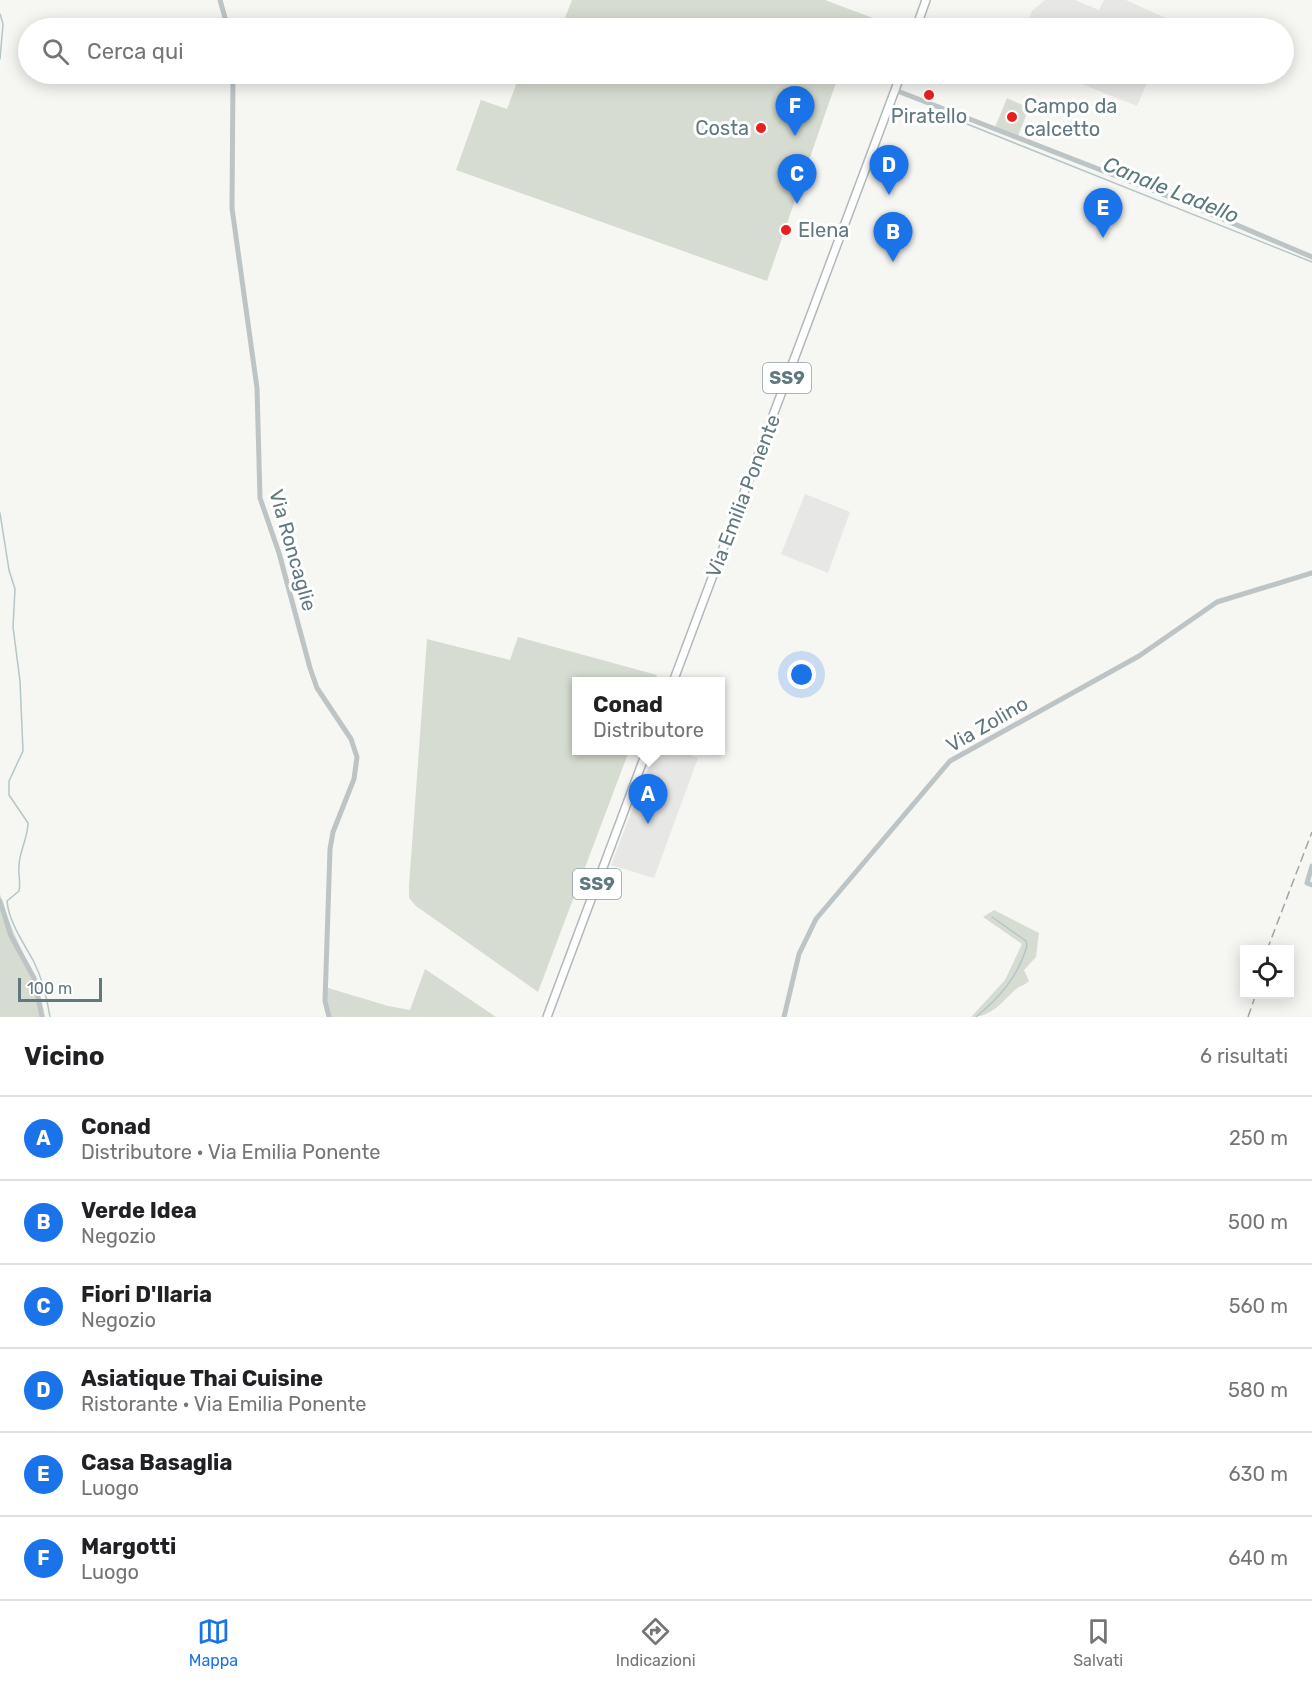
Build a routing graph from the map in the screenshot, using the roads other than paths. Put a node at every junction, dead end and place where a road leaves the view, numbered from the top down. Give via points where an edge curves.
1 (220, 0) edge
2 (924, 2) edge
3 (225, 18) edge
4 (919, 18) edge
5 (233, 84) edge
6 (897, 84) edge
7 (895, 90) junction
8 (1312, 257) edge
9 (1312, 573) edge
10 (675, 677) edge
11 (645, 755) edge
12 (1312, 866) edge
13 (1312, 885) edge
14 (0, 901) edge
15 (42, 1017) edge
16 (328, 1017) edge
17 (547, 1017) edge
18 (784, 1017) edge

1 - 3 street
2 - 4 main road
5 - 16 street, Via Roncaglie via 232,208 257,388 260,498 317,688 351,739 357,757 354,779 330,849 325,1001
6 - 7 main road, Via Emilia Ponente / SS9
7 - 8 street via 1183,202
7 - 10 main road, Via Emilia Ponente / SS9
9 - 18 street, Via Zolino via 1211,604 1139,656 950,761 816,919 799,954
11 - 17 main road, SS9
12 - 13 street via 1307,878
14 - 15 street via 11,936 34,978

